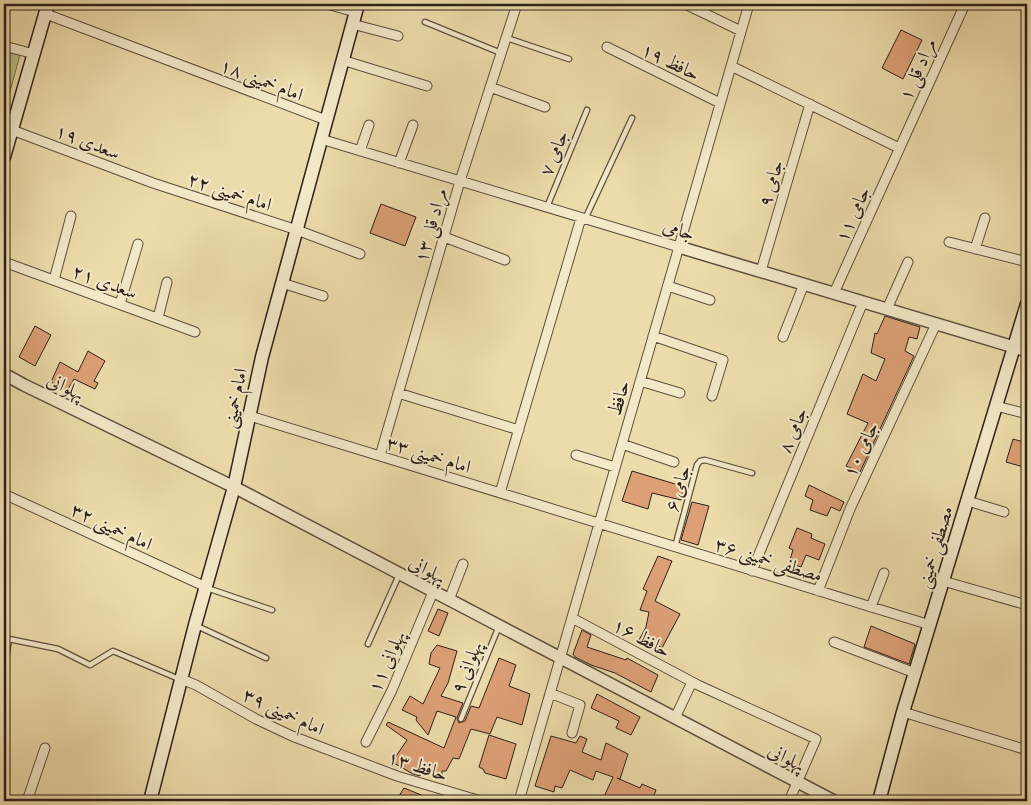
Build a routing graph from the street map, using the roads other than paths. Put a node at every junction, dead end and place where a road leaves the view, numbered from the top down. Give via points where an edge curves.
1 (327, 4) edge
2 (516, 4) edge
3 (685, 4) edge
4 (749, 4) edge
5 (965, 4) edge
6 (47, 9) edge
7 (355, 13) edge
8 (425, 22) dead end
9 (741, 31) junction
10 (398, 36) dead end
11 (506, 37) junction
12 (4, 46) edge
13 (607, 47) dead end
14 (501, 53) junction
15 (34, 54) junction
16 (569, 59) dead end
17 (342, 60) junction
18 (731, 66) junction
19 (427, 86) dead end
20 (490, 87) junction
21 (720, 103) junction
22 (810, 104) junction
23 (544, 107) dead end
24 (587, 110) dead end
25 (632, 118) dead end
26 (326, 120) junction
27 (369, 125) dead end
28 (413, 125) dead end
29 (12, 130) junction
30 (321, 140) junction
31 (900, 148) junction
32 (360, 151) junction
33 (4, 157) edge
34 (399, 163) junction
35 (460, 181) junction
36 (153, 183) joint
37 (547, 207) junction
38 (71, 216) dead end
39 (583, 218) junction
40 (985, 218) dead end
41 (297, 230) junction
42 (444, 237) junction
43 (949, 242) dead end
44 (138, 244) dead end
45 (679, 247) junction
46 (975, 249) junction
47 (360, 254) dead end
48 (505, 260) dead end
49 (4, 262) edge
50 (908, 262) dead end
51 (1027, 262) edge
52 (761, 271) junction
53 (54, 280) junction
54 (167, 282) dead end
55 (282, 283) junction
56 (804, 284) junction
57 (668, 286) junction
58 (834, 293) junction
59 (323, 296) dead end
60 (710, 300) dead end
61 (863, 302) junction
62 (120, 304) junction
63 (1027, 304) edge
64 (887, 309) junction
65 (158, 318) junction
66 (936, 324) junction
67 (195, 332) dead end
68 (653, 336) junction
69 (783, 337) dead end
70 (1014, 347) junction
71 (1027, 351) edge
72 (4, 374) edge
73 (640, 381) junction
74 (398, 393) junction
75 (680, 393) dead end
76 (712, 396) dead end
77 (996, 406) junction
78 (1027, 414) edge
79 (250, 416) junction
80 (519, 430) junction
81 (622, 444) junction
82 (576, 455) dead end
83 (380, 456) junction
84 (674, 462) dead end
85 (616, 467) junction
86 (752, 473) dead end
87 (234, 487) junction
88 (500, 493) junction
89 (4, 494) edge
90 (968, 500) junction
91 (1004, 512) dead end
92 (599, 524) junction
93 (675, 547) junction
94 (463, 564) dead end
95 (752, 571) junction
96 (884, 573) dead end
97 (399, 574) junction
98 (943, 581) junction
99 (206, 587) junction
100 (818, 591) junction
101 (433, 592) junction
102 (449, 600) junction
103 (1027, 605) edge
104 (871, 607) junction
105 (272, 610) dead end
106 (572, 618) junction
107 (195, 625) junction
108 (930, 625) junction
109 (499, 626) junction
110 (6, 638) edge
111 (834, 642) dead end
112 (368, 644) dead end
113 (266, 658) dead end
114 (560, 658) junction
115 (4, 673) edge
116 (915, 673) junction
117 (181, 680) junction
118 (695, 684) junction
119 (550, 694) junction
120 (904, 712) junction
121 (675, 718) junction
122 (461, 719) dead end
123 (572, 733) dead end
124 (366, 742) dead end
125 (45, 748) dead end
126 (1027, 750) edge
127 (375, 768) joint
128 (798, 783) junction
129 (27, 801) edge
130 (150, 801) edge
131 (481, 801) edge
132 (519, 801) edge
133 (789, 801) edge
134 (834, 801) edge
135 (879, 801) edge

1 - 7 street
2 - 11 street, مراد قلی ۱۳
3 - 9 street
4 - 9 street, حافظ
5 - 31 street, مراد قلی ۱
6 - 15 main road
6 - 26 street, امام خمینی ۱۸ via 186,67
7 - 10 street
7 - 17 main road, امام خمینی
8 - 14 lane
9 - 18 street, حافظ
11 - 14 street, مراد قلی ۱۳
11 - 16 lane
12 - 15 street
13 - 21 street, حافظ ۱۹
14 - 20 street, مراد قلی ۱۳
15 - 29 main road
17 - 19 street
17 - 26 main road, امام خمینی
18 - 21 street, حافظ
18 - 22 street
20 - 23 street
20 - 35 street, مراد قلی ۱۳
21 - 45 street, حافظ
22 - 31 street
22 - 52 street, جامی ۹
24 - 37 lane, جامی ۷
25 - 39 lane
26 - 30 main road, امام خمینی
27 - 32 street
28 - 34 street
29 - 33 main road
29 - 36 street, سعدی ۱۹
30 - 32 street, جامی
30 - 41 main road, امام خمینی
31 - 58 street, جامی ۱۱
32 - 34 street, جامی
34 - 35 street, جامی
35 - 37 street, جامی
35 - 42 street, مراد قلی ۱۳
36 - 41 street, امام خمینی ۲۲
37 - 39 street, جامی
38 - 53 street
39 - 45 street, جامی
39 - 80 street
40 - 46 street
41 - 47 street, امام خمینی ۲۲
41 - 55 main road, امام خمینی
42 - 48 street
42 - 74 street, مراد قلی ۱۳
43 - 46 street
44 - 62 street
45 - 52 street, جامی
45 - 57 street, حافظ
46 - 51 street
49 - 53 street, سعدی ۲۱
50 - 64 street
52 - 56 street, جامی
53 - 62 street, سعدی ۲۱
54 - 65 street
55 - 59 street
55 - 79 main road, امام خمینی
56 - 58 street, جامی
56 - 69 street
57 - 60 street
57 - 68 street, حافظ
58 - 61 street, جامی
61 - 64 street, جامی
61 - 95 street, جامی ۸
62 - 65 street, سعدی ۲۱
63 - 70 main road, مصطفی خمینی
64 - 66 street, جامی
65 - 67 street, سعدی ۲۱
66 - 70 street, جامی
66 - 100 street, جامی ۱۰ via 850,509
68 - 73 street, حافظ
68 - 76 street via 722,360
70 - 71 street, جامی
70 - 77 main road, مصطفی خمینی
72 - 87 street, پهلوانی
73 - 75 street
73 - 81 street, حافظ
74 - 80 street
74 - 83 street, مراد قلی ۱۳
77 - 78 street
77 - 90 main road, مصطفی خمینی
79 - 83 street, امام خمینی ۳۳
79 - 87 main road, امام خمینی
80 - 88 street
81 - 84 street
81 - 85 street, حافظ
82 - 85 street
83 - 88 street, امام خمینی ۳۳
85 - 92 street, حافظ
86 - 93 lane, جامی ۶ via 700,461
87 - 97 street, پهلوانی
87 - 99 main road, امام خمینی
88 - 92 street, امام خمینی ۳۳
89 - 99 street, امام خمینی ۳۲
90 - 91 street
90 - 98 main road, مصطفی خمینی
92 - 93 street, مصطفی خمینی ۳۶
92 - 106 street, حافظ
93 - 95 street, مصطفی خمینی ۳۶
94 - 102 street
95 - 100 street, مصطفی خمینی ۳۶
96 - 104 street
97 - 101 street, پهلوانی
97 - 112 lane
98 - 103 street
98 - 108 main road, مصطفی خمینی
99 - 105 lane
99 - 107 main road, امام خمینی
100 - 104 street, مصطفی خمینی ۳۶
101 - 102 street, پهلوانی
101 - 124 street, پهلوانی ۱۱ via 392,690
102 - 109 street, پهلوانی
104 - 108 street, مصطفی خمینی ۳۶
106 - 114 street, حافظ
106 - 118 street, حافظ ۱۶
107 - 113 lane
107 - 117 main road, امام خمینی
108 - 116 main road, مصطفی خمینی
109 - 114 street, پهلوانی
109 - 122 lane, پهلوانی ۹
110 - 115 lane
110 - 117 lane via 58,649 90,665 113,651
111 - 116 street
114 - 119 street, حافظ
114 - 121 street, پهلوانی
116 - 120 main road, مصطفی خمینی
117 - 127 street, امام خمینی ۳۹ via 292,736
117 - 130 main road, امام خمینی
118 - 121 street
118 - 128 street, حافظ ۱۶ via 816,739
119 - 123 street via 580,705
119 - 132 street, حافظ
120 - 126 street
120 - 135 main road, مصطفی خمینی
121 - 128 street, پهلوانی
125 - 129 street
127 - 131 street, حافظ ۱۳
128 - 133 street
128 - 134 street, پهلوانی

